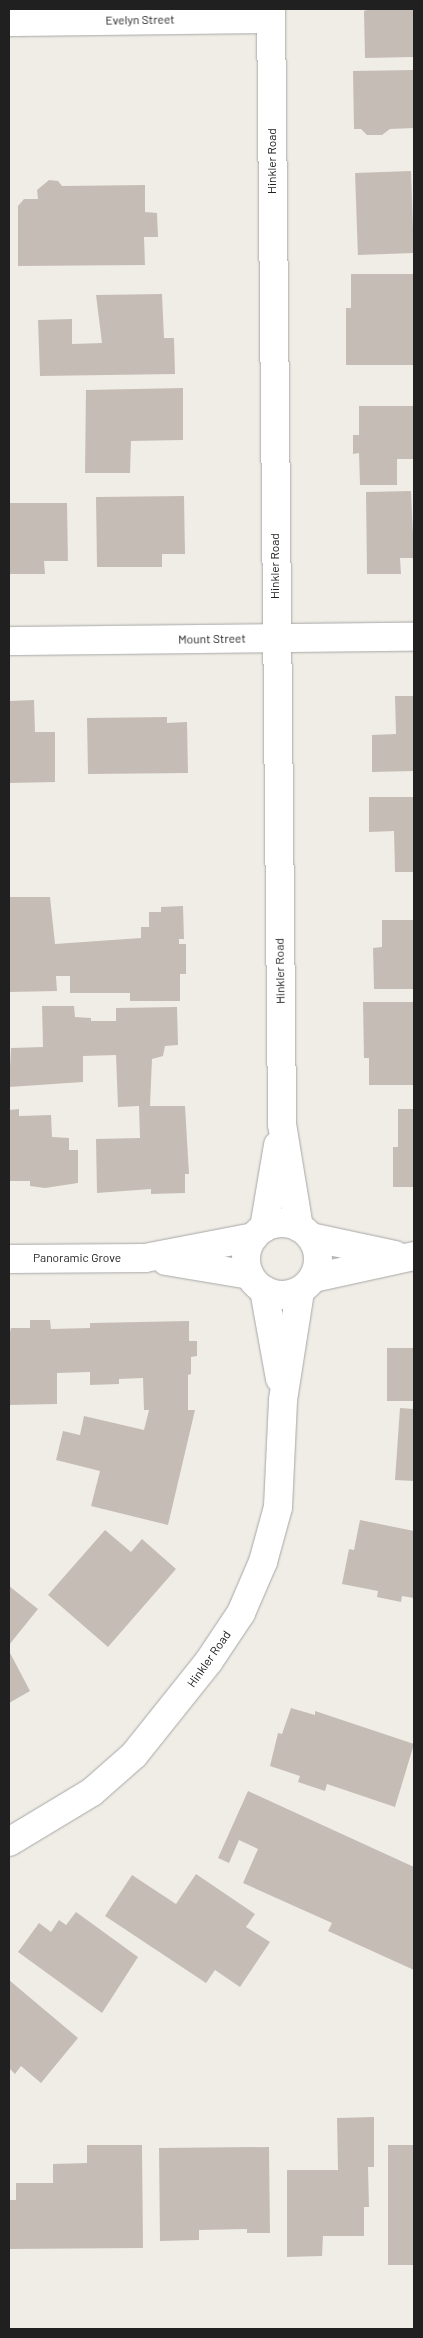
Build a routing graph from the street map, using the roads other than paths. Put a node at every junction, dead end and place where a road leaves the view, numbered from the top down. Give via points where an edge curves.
1 (271, 14) edge
2 (9, 22) edge
3 (414, 637) edge
4 (276, 638) junction
5 (9, 641) edge
6 (282, 1124) junction
7 (259, 1232) junction
8 (305, 1232) junction
9 (408, 1256) edge
10 (145, 1258) junction
11 (9, 1259) edge
12 (257, 1282) junction
13 (307, 1285) junction
14 (284, 1400) junction
15 (9, 1842) edge

1 - 2 street, Evelyn Street
1 - 4 street, Hinkler Road
3 - 4 street, Mount Street
4 - 5 street, Mount Street
4 - 6 street, Hinkler Road
6 - 7 street, Hinkler Road
6 - 8 street, Hinkler Road
7 - 8 street via 282,1223
7 - 10 street, Panoramic Grove
7 - 12 street via 247,1255
8 - 9 street
8 - 13 street via 318,1262
9 - 13 street
10 - 11 street, Panoramic Grove
10 - 12 street, Panoramic Grove
12 - 13 street via 282,1296
12 - 14 street, Hinkler Road
13 - 14 street, Hinkler Road
14 - 15 street, Hinkler Road via 278,1508 263,1562 241,1613 210,1661 134,1755 92,1792

